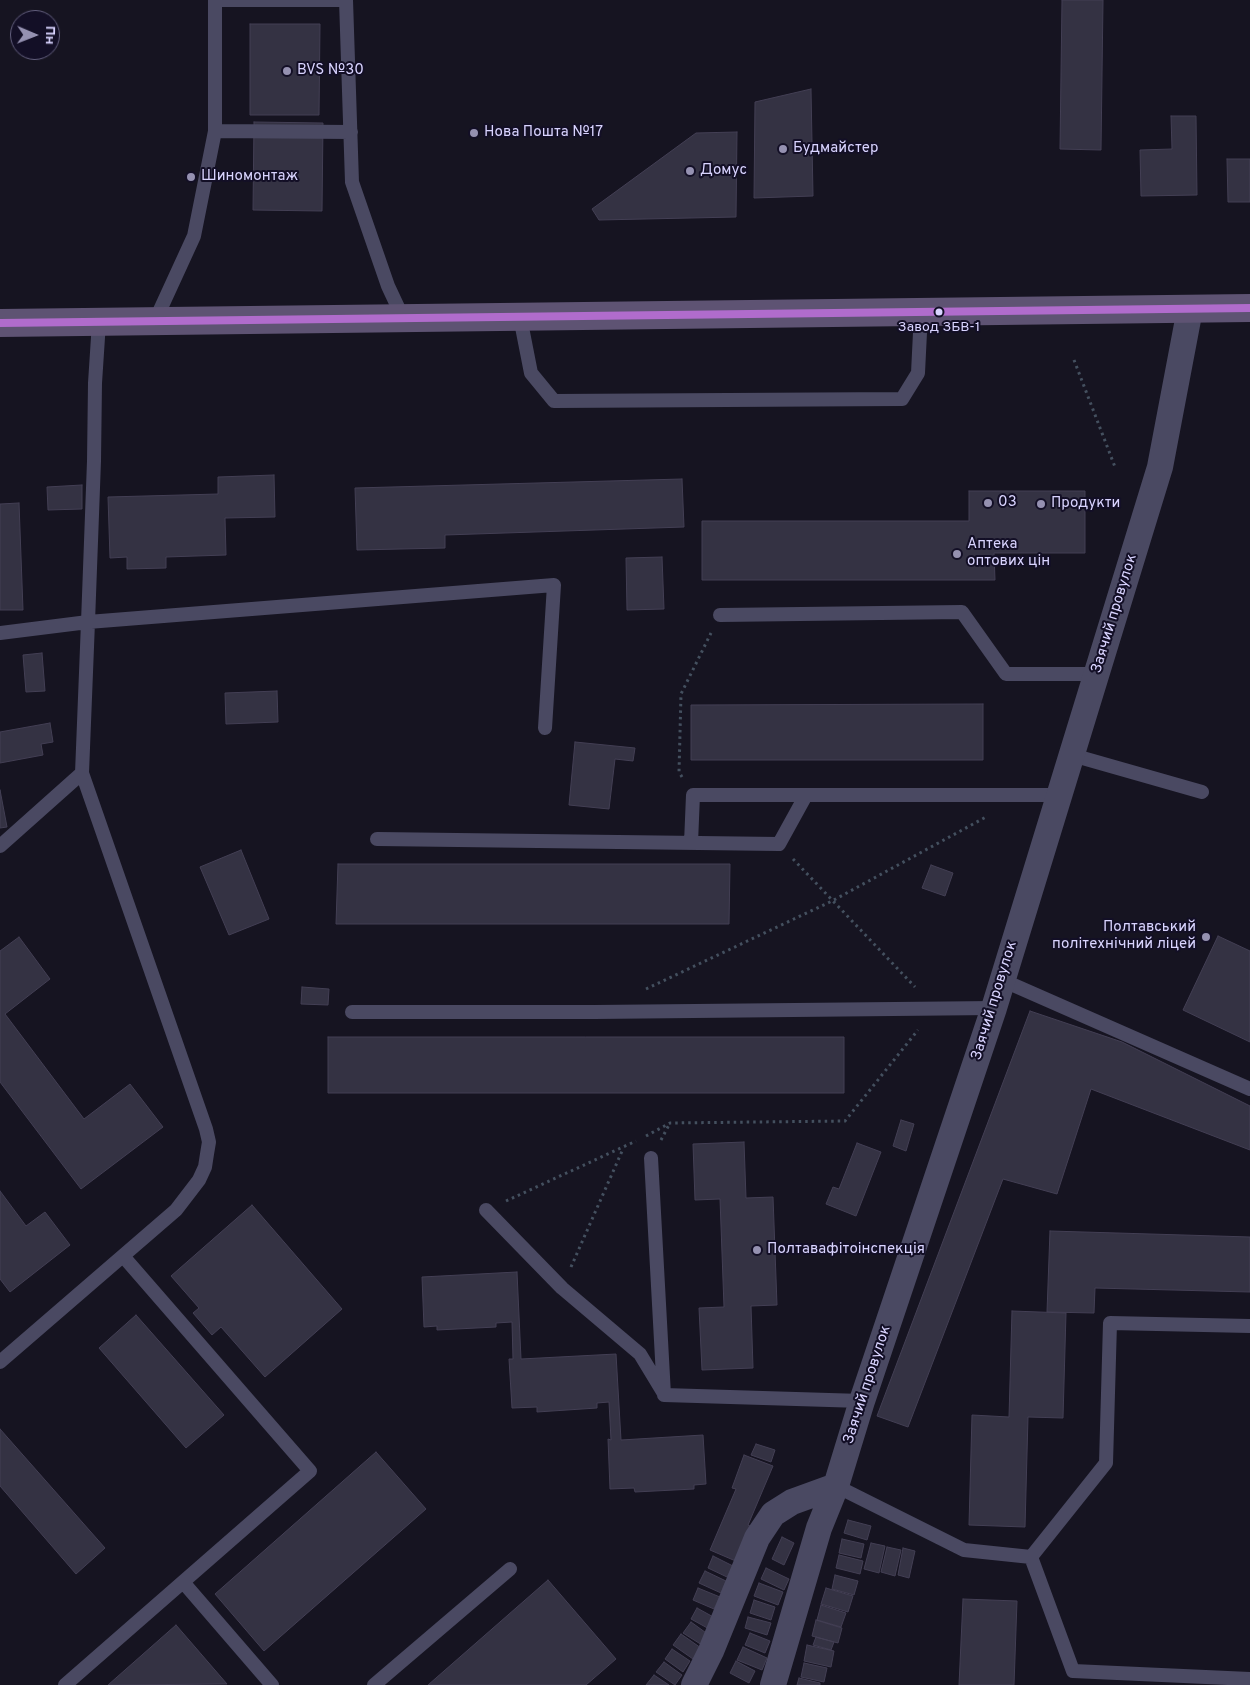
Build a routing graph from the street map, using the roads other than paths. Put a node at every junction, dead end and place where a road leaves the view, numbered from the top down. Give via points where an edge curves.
1 (215, 131) junction
2 (351, 132) junction
3 (1250, 308) edge
4 (1190, 309) junction
5 (921, 312) junction
6 (520, 317) junction
7 (403, 318) junction
8 (156, 321) junction
9 (99, 322) junction
10 (0, 323) edge
11 (720, 615) road end
12 (88, 622) junction
13 (0, 633) edge
14 (1096, 674) junction
15 (545, 728) dead end
16 (1072, 755) junction
17 (82, 774) junction
18 (1202, 792) dead end
19 (806, 795) junction
20 (1059, 795) junction
21 (378, 839) dead end
22 (691, 843) junction
23 (0, 846) edge
24 (1002, 980) junction
25 (994, 1008) junction
26 (352, 1012) dead end
27 (1250, 1089) edge
28 (652, 1158) dead end
29 (486, 1210) dead end
30 (124, 1256) junction
31 (1250, 1326) edge
32 (0, 1362) edge
33 (664, 1395) junction
34 (862, 1400) junction
35 (836, 1486) junction
36 (1031, 1557) junction
37 (510, 1569) dead end
38 (183, 1582) junction
39 (1250, 1680) edge
40 (65, 1685) edge
41 (272, 1685) edge
42 (374, 1685) edge
43 (694, 1685) edge
44 (773, 1685) edge

1 - 2 lane
1 - 2 lane via 215,0 346,0
1 - 8 lane via 194,236
2 - 7 lane via 352,182 388,286
3 - 4 main road
4 - 5 main road
4 - 14 street, Заячий провулок via 1160,467
5 - 6 main road
5 - 6 lane via 918,373 902,399 554,401 531,373
6 - 7 main road
7 - 8 main road
8 - 9 main road
9 - 10 main road
9 - 12 lane
11 - 14 lane via 962,612 1006,674
12 - 13 lane
12 - 15 lane via 554,585
12 - 17 lane
14 - 16 street, Заячий провулок
16 - 18 lane
16 - 20 street, Заячий провулок
17 - 23 lane
17 - 30 lane via 209,1142 199,1180 176,1210
19 - 20 lane
19 - 22 lane via 779,844
19 - 22 lane via 693,795
20 - 24 street, Заячий провулок
21 - 22 lane
24 - 25 street, Заячий провулок
24 - 27 lane
25 - 26 lane
25 - 34 street, Заячий провулок
28 - 33 lane
29 - 33 lane via 562,1288 640,1354
30 - 32 lane
30 - 38 lane via 310,1471
31 - 36 lane via 1110,1322 1106,1463
33 - 34 lane
34 - 35 street, Заячий провулок
35 - 36 lane via 964,1550
35 - 43 street via 792,1502 773,1514 757,1538
35 - 44 street, Заячий провулок via 816,1537
36 - 39 lane via 1073,1671
37 - 42 lane
38 - 40 lane
38 - 41 lane

